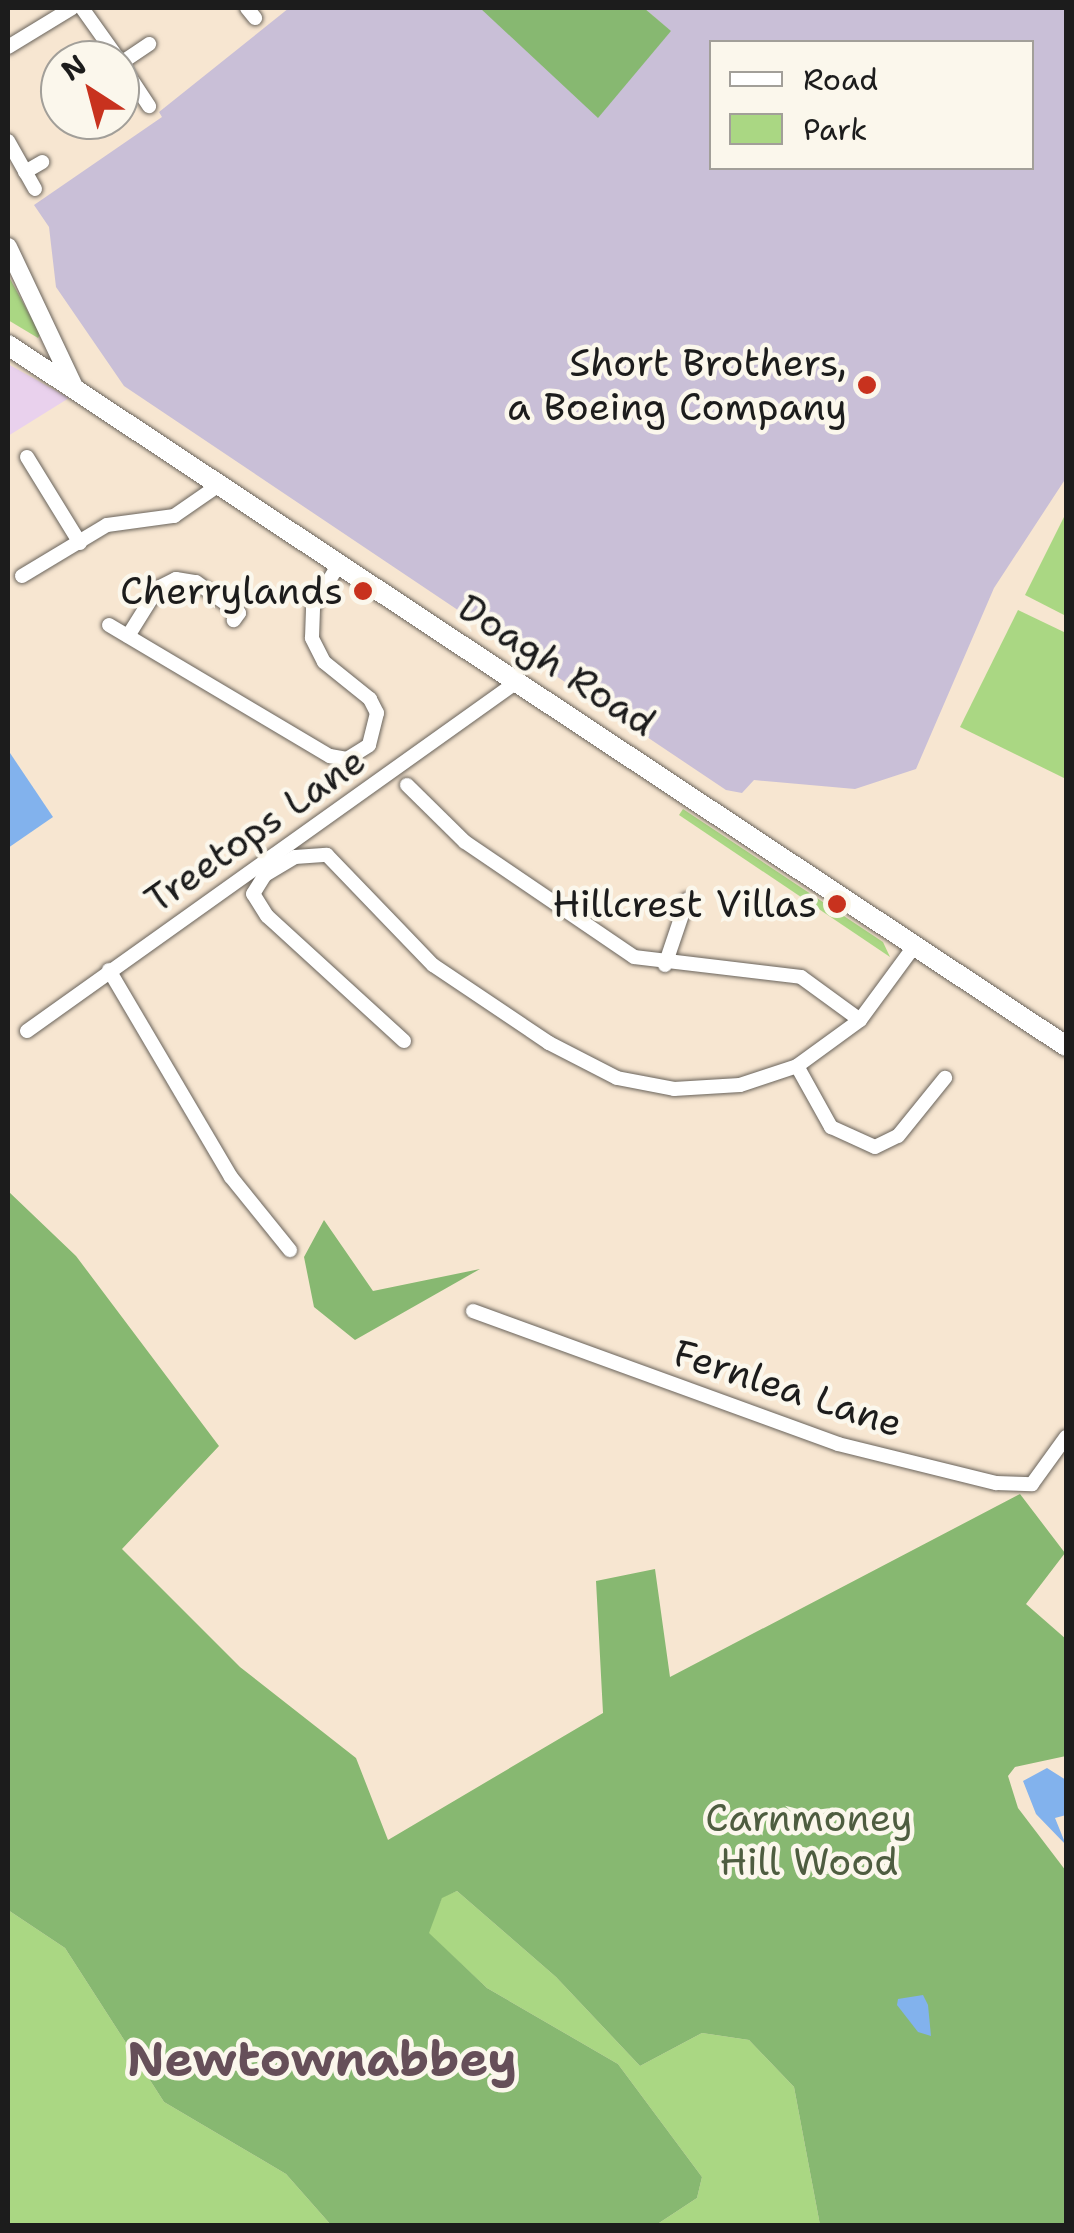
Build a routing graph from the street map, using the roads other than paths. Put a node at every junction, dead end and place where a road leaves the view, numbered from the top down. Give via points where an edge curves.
1 (72, 8) edge
2 (82, 8) edge
3 (105, 40) edge
4 (149, 44) dead end
5 (8, 46) edge
6 (140, 50) edge
7 (140, 93) edge
8 (148, 106) dead end
9 (8, 141) edge
10 (42, 162) dead end
11 (26, 172) junction
12 (36, 189) dead end
13 (8, 247) edge
14 (8, 345) edge
15 (76, 392) junction
16 (26, 457) dead end
17 (216, 487) junction
18 (80, 543) junction
19 (338, 564) junction
20 (22, 576) dead end
21 (234, 620) dead end
22 (110, 625) dead end
23 (128, 636) junction
24 (518, 681) junction
25 (407, 785) dead end
26 (687, 900) dead end
27 (915, 944) junction
28 (665, 965) junction
29 (108, 970) junction
30 (860, 1020) junction
31 (1038, 1026) junction
32 (1066, 1027) edge
33 (27, 1031) dead end
34 (404, 1041) dead end
35 (1066, 1046) edge
36 (797, 1066) junction
37 (944, 1078) dead end
38 (290, 1250) dead end
39 (473, 1312) dead end
40 (1066, 1437) edge

1 - 5 street
2 - 3 street
4 - 6 street
7 - 8 street
9 - 11 street
10 - 11 street
11 - 12 street
13 - 15 street
14 - 15 main road, Doagh Road
15 - 17 main road, Doagh Road
16 - 18 street
17 - 18 street via 174,516 107,526
17 - 19 main road, Doagh Road
18 - 20 street
19 - 23 street via 313,607 312,638 336,675 370,699 378,729 369,745 347,759 330,756
19 - 24 main road, Doagh Road
21 - 23 street via 239,613 196,582 176,579 158,588
22 - 23 street
24 - 27 main road, Doagh Road
24 - 29 street, Treetops Lane
25 - 28 street via 465,842 539,896 634,956
26 - 28 street
27 - 30 street
27 - 31 main road, Doagh Road
28 - 30 street via 801,977
29 - 33 street, Treetops Lane
29 - 38 street via 231,1177
30 - 36 street
31 - 32 main road
31 - 35 main road, Doagh Road
34 - 36 street via 266,916 253,894 265,875 296,856 327,855 433,965 549,1043 617,1078 674,1090 740,1085
36 - 37 street via 830,1127 875,1147 898,1136
39 - 40 street, Fernlea Lane via 838,1444 996,1483 1032,1484

